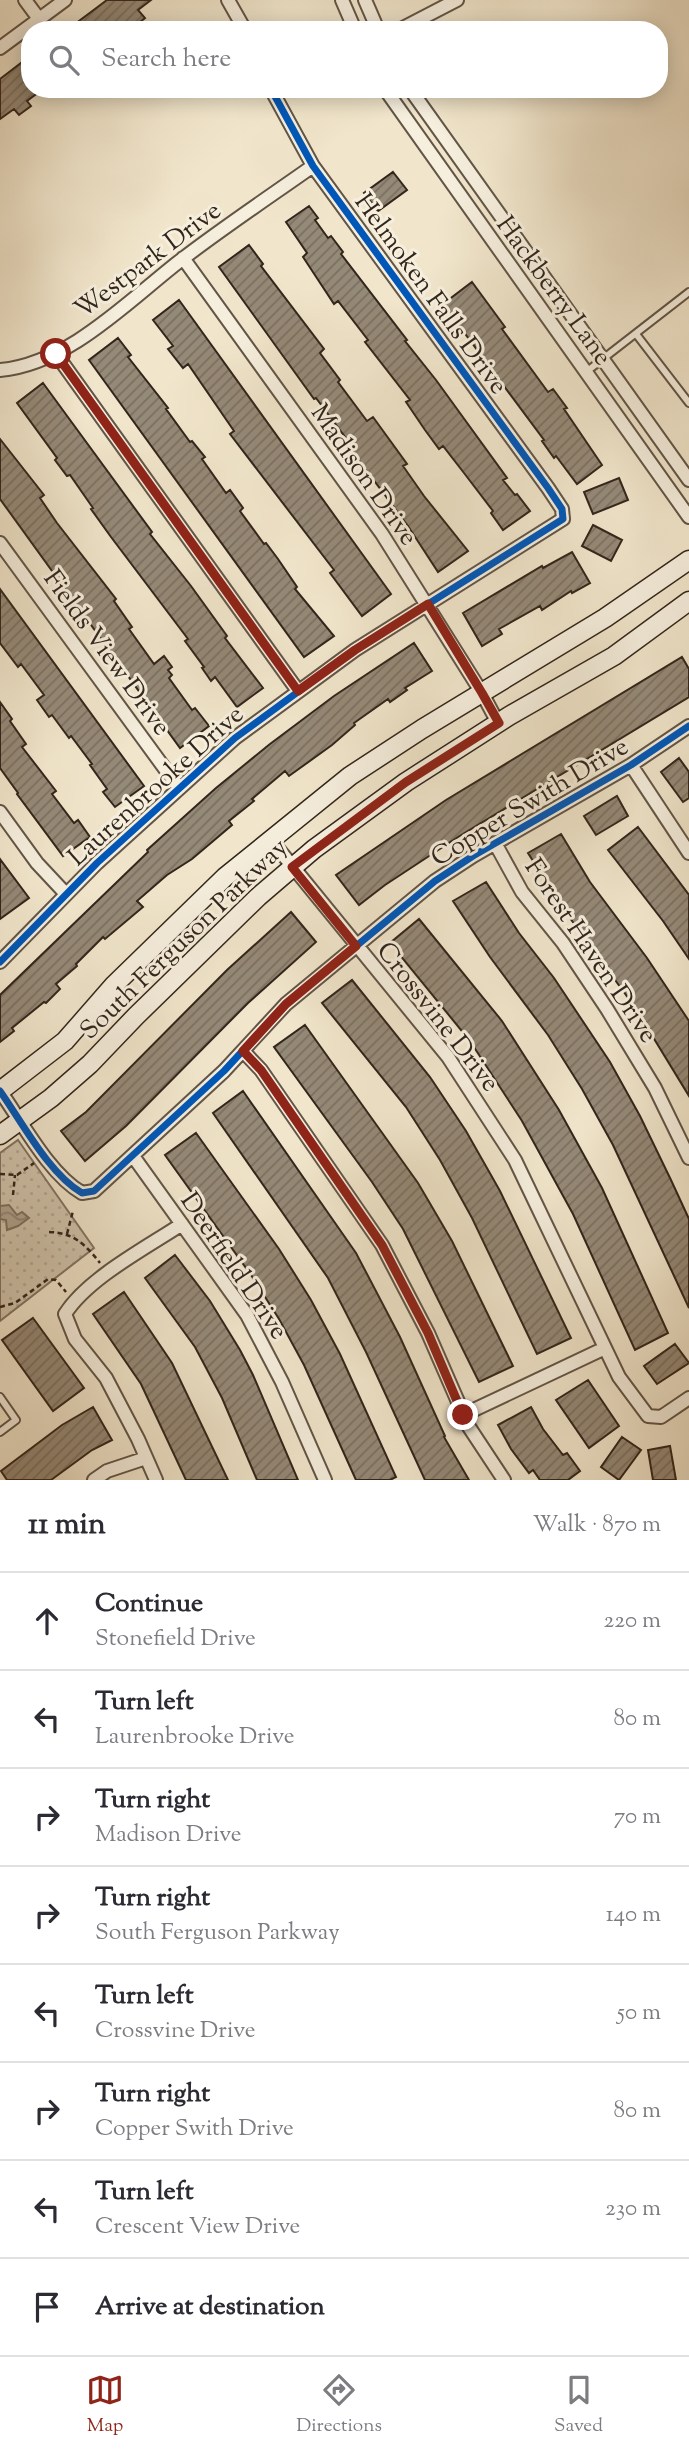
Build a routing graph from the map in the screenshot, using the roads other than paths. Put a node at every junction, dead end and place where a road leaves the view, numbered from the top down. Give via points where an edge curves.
1 (25, 0) edge
2 (65, 0) edge
3 (228, 0) edge
4 (342, 0) edge
5 (365, 0) edge
6 (457, 0) edge
7 (39, 19) junction
8 (36, 21) edge
9 (240, 21) edge
10 (351, 21) edge
11 (374, 21) edge
12 (416, 21) edge
13 (21, 32) edge
14 (0, 48) edge
15 (276, 98) edge
16 (391, 98) edge
17 (416, 98) edge
18 (313, 166) junction
19 (183, 258) junction
20 (689, 292) edge
21 (636, 334) junction
22 (56, 354) junction
23 (603, 360) junction
24 (0, 370) edge
25 (586, 372) junction
26 (689, 403) edge
27 (689, 480) edge
28 (689, 517) edge
29 (563, 519) joint
30 (0, 543) edge
31 (689, 560) edge
32 (689, 601) edge
33 (428, 604) junction
34 (298, 691) junction
35 (482, 693) junction
36 (499, 723) junction
37 (689, 726) edge
38 (631, 765) junction
39 (178, 788) junction
40 (0, 812) edge
41 (271, 841) junction
42 (495, 843) junction
43 (689, 853) edge
44 (292, 867) junction
45 (66, 894) junction
46 (356, 946) junction
47 (0, 962) edge
48 (243, 1051) junction
49 (0, 1091) edge
50 (20, 1120) junction
51 (0, 1135) edge
52 (133, 1156) junction
53 (689, 1158) edge
54 (182, 1224) junction
55 (605, 1348) junction
56 (0, 1397) edge
57 (689, 1398) edge
58 (463, 1415) junction
59 (0, 1432) edge
60 (146, 1458) junction
61 (94, 1480) edge
62 (156, 1480) edge
63 (325, 1480) edge
64 (504, 1480) edge

1 - 7 street
2 - 7 street
3 - 9 street
4 - 10 street
5 - 11 street
6 - 12 street
7 - 8 street
13 - 14 street
15 - 18 street, Helmoken Falls Drive
16 - 25 street, Hackberry Lane
17 - 23 street, Hackberry Lane
18 - 19 street, Westpark Drive
18 - 29 street, Helmoken Falls Drive via 548,488
19 - 22 street, Westpark Drive
19 - 33 street, Madison Drive
20 - 21 lane
21 - 23 lane
21 - 26 lane
22 - 24 street, Westpark Drive via 31,365
22 - 34 street
23 - 25 lane
23 - 27 street, Hackberry Lane
25 - 28 street, Hackberry Lane
29 - 33 street, Laurenbrooke Drive
30 - 39 street, Fields View Drive
31 - 35 street, South Ferguson Parkway
32 - 36 street, South Ferguson Parkway via 614,656
33 - 34 street, Laurenbrooke Drive
33 - 35 street, Madison Drive
34 - 39 street, Laurenbrooke Drive via 235,737
35 - 36 street, Madison Drive
35 - 41 street, South Ferguson Parkway via 350,776
36 - 44 street, South Ferguson Parkway via 406,782
37 - 38 street, Copper Swith Drive
38 - 42 street, Copper Swith Drive
38 - 43 street
39 - 45 street, Laurenbrooke Drive
40 - 45 street
41 - 44 street, Crossvine Drive
41 - 49 street, South Ferguson Parkway via 225,877 123,976 65,1041
42 - 46 street, Copper Swith Drive via 435,881
42 - 53 street, Forest Haven Drive via 522,892 607,1009
44 - 46 street, Crossvine Drive
44 - 50 street, South Ferguson Parkway via 90,1064
45 - 47 street, Laurenbrooke Drive
46 - 48 street, Copper Swith Drive via 286,1004
46 - 55 street, Crossvine Drive via 448,1057 515,1160
48 - 52 street, Copper Swith Drive
48 - 58 street via 261,1070 382,1245 428,1333
49 - 50 street
50 - 51 street, South Ferguson Parkway
50 - 52 street, Copper Swith Drive via 71,1187 82,1193 94,1191
52 - 54 street, Deerfield Drive
54 - 60 street via 99,1279 65,1314 75,1339 106,1378
54 - 63 street, Deerfield Drive via 247,1315
55 - 57 street, Crossvine Drive via 619,1377 648,1416 662,1417
55 - 58 street
56 - 59 lane via 16,1420
58 - 64 street
60 - 61 street
60 - 62 street

